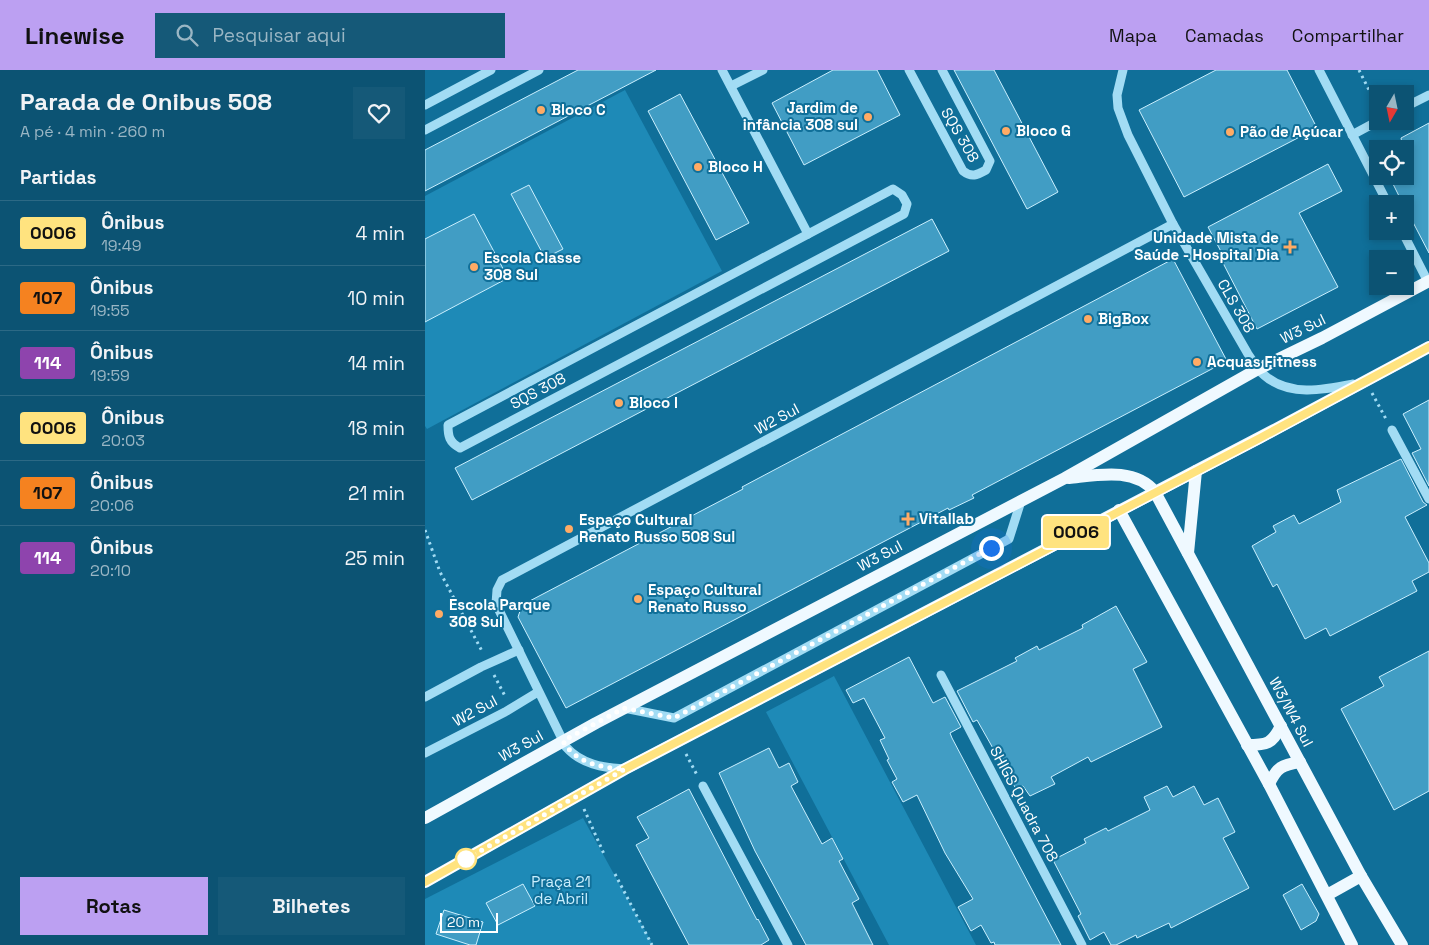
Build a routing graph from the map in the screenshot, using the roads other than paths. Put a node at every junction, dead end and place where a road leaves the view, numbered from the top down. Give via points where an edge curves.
1 (491, 70) edge
2 (539, 70) edge
3 (722, 70) edge
4 (763, 70) edge
5 (909, 70) edge
6 (942, 70) edge
7 (1123, 70) edge
8 (1319, 70) edge
9 (731, 86) junction
10 (1429, 95) edge
11 (1414, 102) edge
12 (425, 105) edge
13 (1369, 126) edge
14 (425, 130) edge
15 (1352, 135) junction
16 (1383, 195) edge
17 (1173, 224) junction
18 (808, 234) junction
19 (1407, 240) edge
20 (1428, 281) edge
21 (1429, 347) edge
22 (1258, 369) junction
23 (1365, 381) junction
24 (1392, 430) road end
25 (1196, 471) junction
26 (1065, 478) junction
27 (1155, 492) junction
28 (1429, 499) edge
29 (1021, 501) junction
30 (1119, 510) junction
31 (1188, 553) junction
32 (519, 650) junction
33 (941, 675) dead end
34 (538, 692) junction
35 (425, 696) edge
36 (624, 708) junction
37 (1281, 726) junction
38 (563, 741) junction
39 (1247, 745) junction
40 (425, 754) edge
41 (1300, 762) junction
42 (625, 769) junction
43 (1269, 784) junction
44 (703, 786) road end
45 (425, 818) edge
46 (1361, 876) junction
47 (425, 882) edge
48 (1327, 895) junction
49 (788, 945) edge
50 (1082, 945) edge
51 (1352, 945) edge
52 (1402, 945) edge

1 - 12 street
2 - 14 street
3 - 9 street
4 - 9 street
5 - 6 street, SQS 308 via 963,171 975,176 986,170 990,161
7 - 17 street, CLS 308 via 1117,95 1118,108 1128,135
8 - 15 street
9 - 18 street
10 - 11 street
13 - 15 street
15 - 16 street
17 - 22 street, CLS 308
17 - 32 street, W2 Sul via 502,580 496,604
18 - 18 street, SQS 308 via 448,425 452,444 460,448 487,434 904,214 907,204 893,189
19 - 20 street
20 - 22 main road, W3 Sul
21 - 23 main road
22 - 23 street, CLS 308 via 1271,380 1297,390 1325,389
22 - 26 main road, W3 Sul
23 - 25 main road
24 - 28 street
25 - 27 main road
25 - 31 main road
26 - 27 main road via 1127,476 1143,480
26 - 29 main road, W3 Sul
27 - 30 main road
27 - 31 main road, W3/W4 Sul
29 - 36 main road, W3 Sul
29 - 36 street via 1009,539 674,718
30 - 39 main road
30 - 42 main road
31 - 37 main road, W3/W4 Sul
32 - 34 street, W2 Sul
32 - 35 street
33 - 50 street, SHIGS Quadra 708
34 - 38 street, W2 Sul
34 - 40 street, W2 Sul
36 - 38 main road, W3 Sul
37 - 39 main road via 1269,742
37 - 41 main road, W3/W4 Sul
38 - 42 street, W2 Sul via 571,753 587,762
38 - 45 main road, W3 Sul
39 - 43 main road
41 - 43 main road via 1284,764 1273,774
41 - 46 main road, W3/W4 Sul
42 - 47 main road
43 - 48 main road
44 - 49 street
46 - 48 main road
46 - 52 main road, W3/W4 Sul
48 - 51 main road

